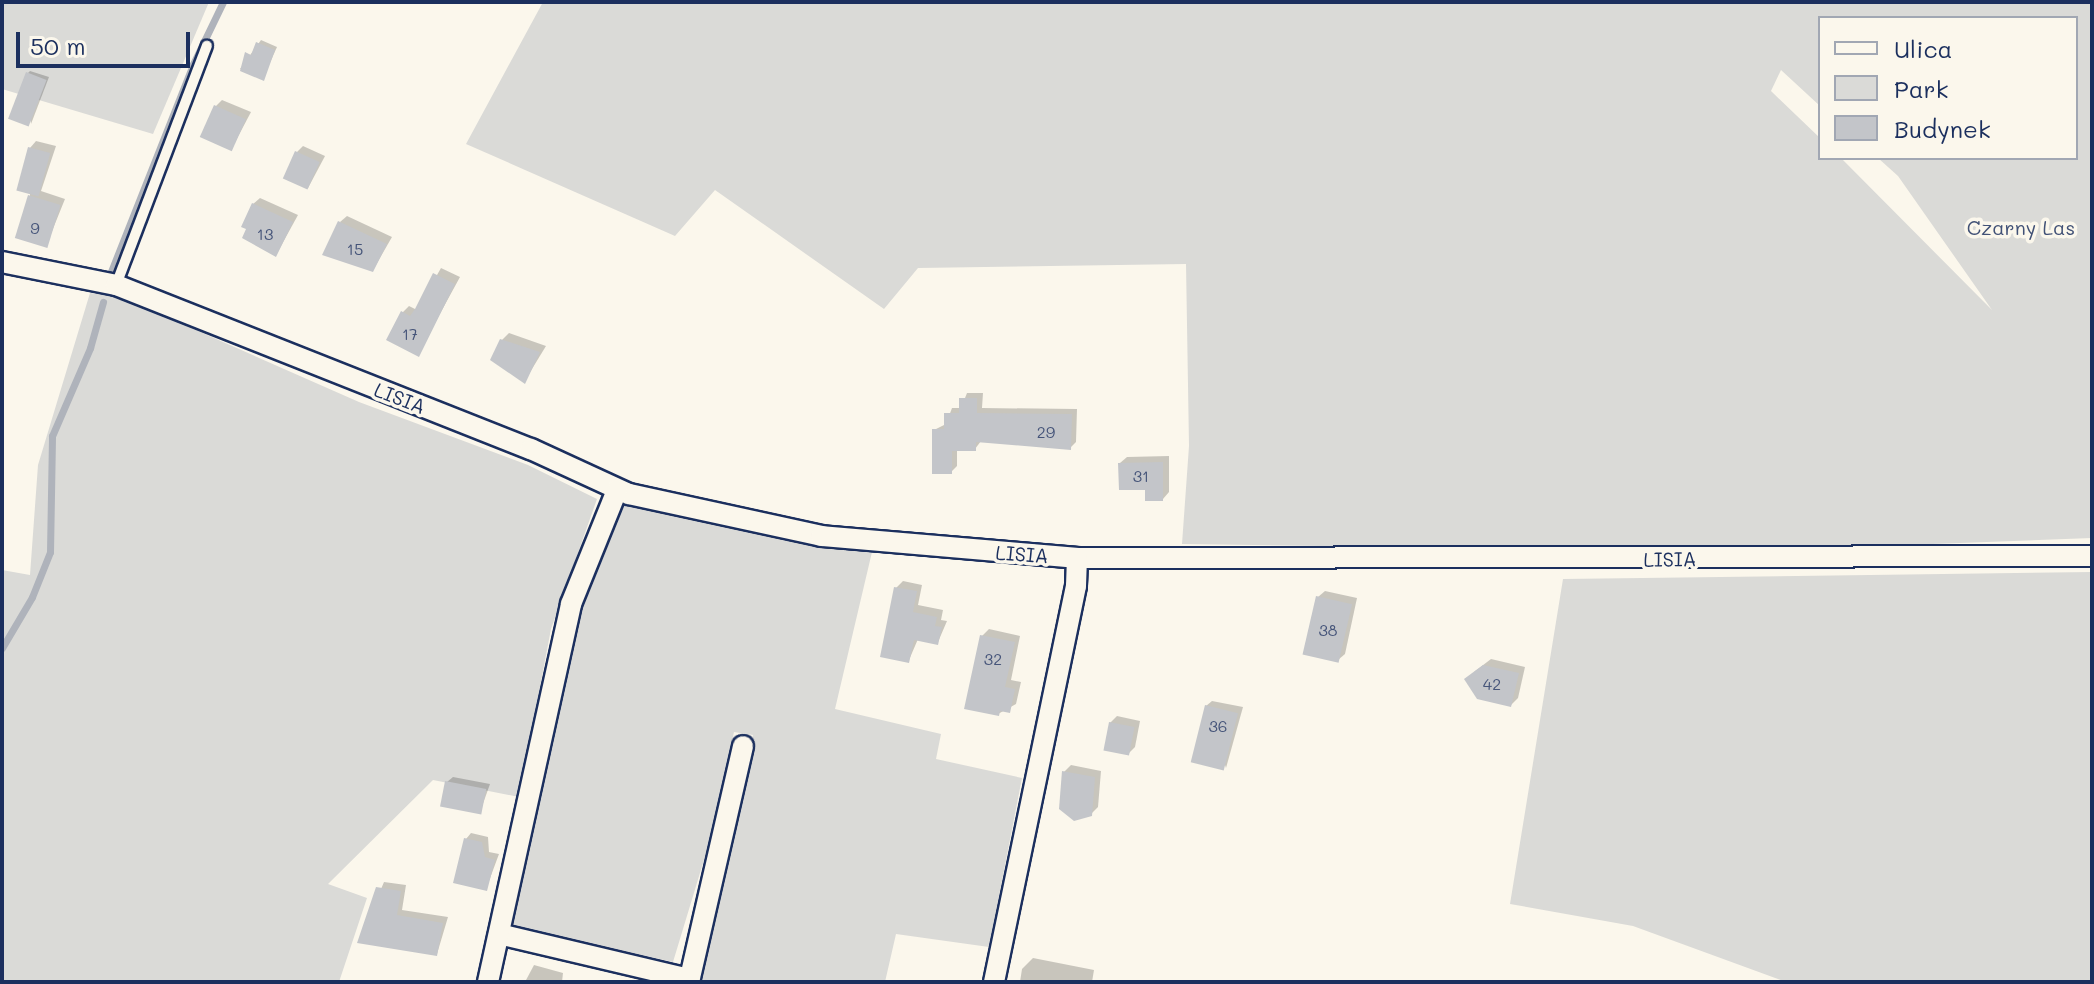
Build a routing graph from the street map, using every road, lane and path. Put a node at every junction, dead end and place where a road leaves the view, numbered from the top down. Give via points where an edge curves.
1 (207, 46) dead end
2 (2, 262) edge
3 (116, 285) junction
4 (617, 490) junction
5 (2092, 556) edge
6 (1077, 558) junction
7 (743, 746) dead end
8 (499, 934) junction
9 (690, 980) edge
10 (488, 982) edge
11 (994, 982) edge

1 - 3 lane
2 - 3 street, LISIA
3 - 4 street, LISIA via 531,449
4 - 6 street, LISIA via 683,509 821,536
4 - 8 street via 571,604
5 - 6 street, LISIA
6 - 11 street via 1076,586
7 - 9 street
8 - 9 street
8 - 10 street

